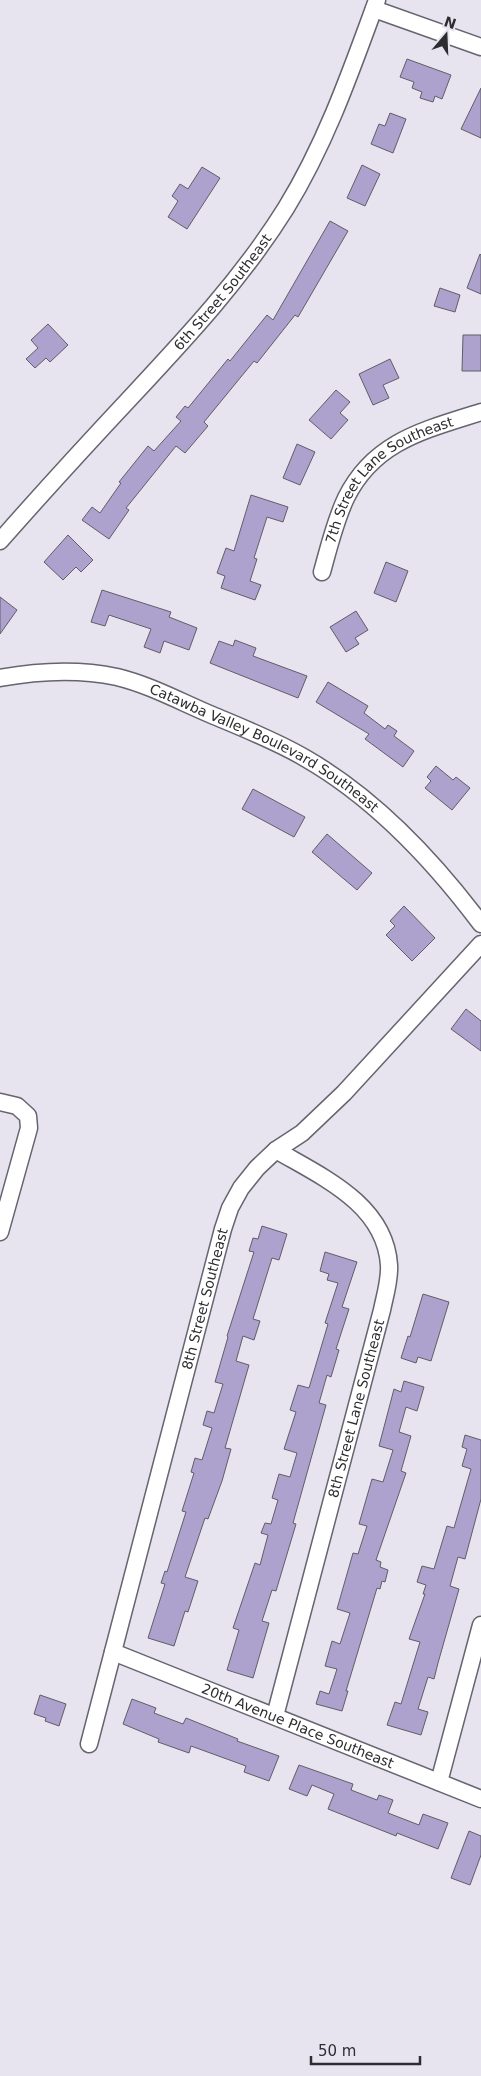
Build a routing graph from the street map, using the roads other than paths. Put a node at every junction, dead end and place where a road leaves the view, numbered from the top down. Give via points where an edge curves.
1 (376, 4) edge
2 (481, 47) edge
3 (481, 412) edge
4 (0, 540) edge
5 (322, 572) dead end
6 (0, 678) edge
7 (481, 924) edge
8 (481, 944) edge
9 (0, 1102) edge
10 (276, 1150) junction
11 (0, 1232) edge
12 (481, 1625) edge
13 (113, 1652) junction
14 (275, 1716) junction
15 (89, 1744) dead end
16 (439, 1782) junction
17 (481, 1799) edge

1 - 2 street
1 - 4 street, 6th Street Southeast via 309,167 268,235 195,328
3 - 5 street, 7th Street Lane Southeast via 404,439 369,463 346,498
6 - 7 street, Catawba Valley Boulevard Southeast via 65,671 118,677 304,757 383,816 434,868
8 - 10 street, 8th Street Southeast via 344,1092 302,1133
9 - 11 street via 17,1106 28,1116 29,1128
10 - 13 street, 8th Street Southeast via 242,1188 223,1229
10 - 14 street, 8th Street Lane Southeast via 360,1203 382,1236 388,1251 389,1267 382,1310
12 - 16 street
13 - 14 street, 20th Avenue Place Southeast
13 - 15 street, 8th Street Southeast
14 - 16 street, 20th Avenue Place Southeast
16 - 17 street, 20th Avenue Place Southeast

